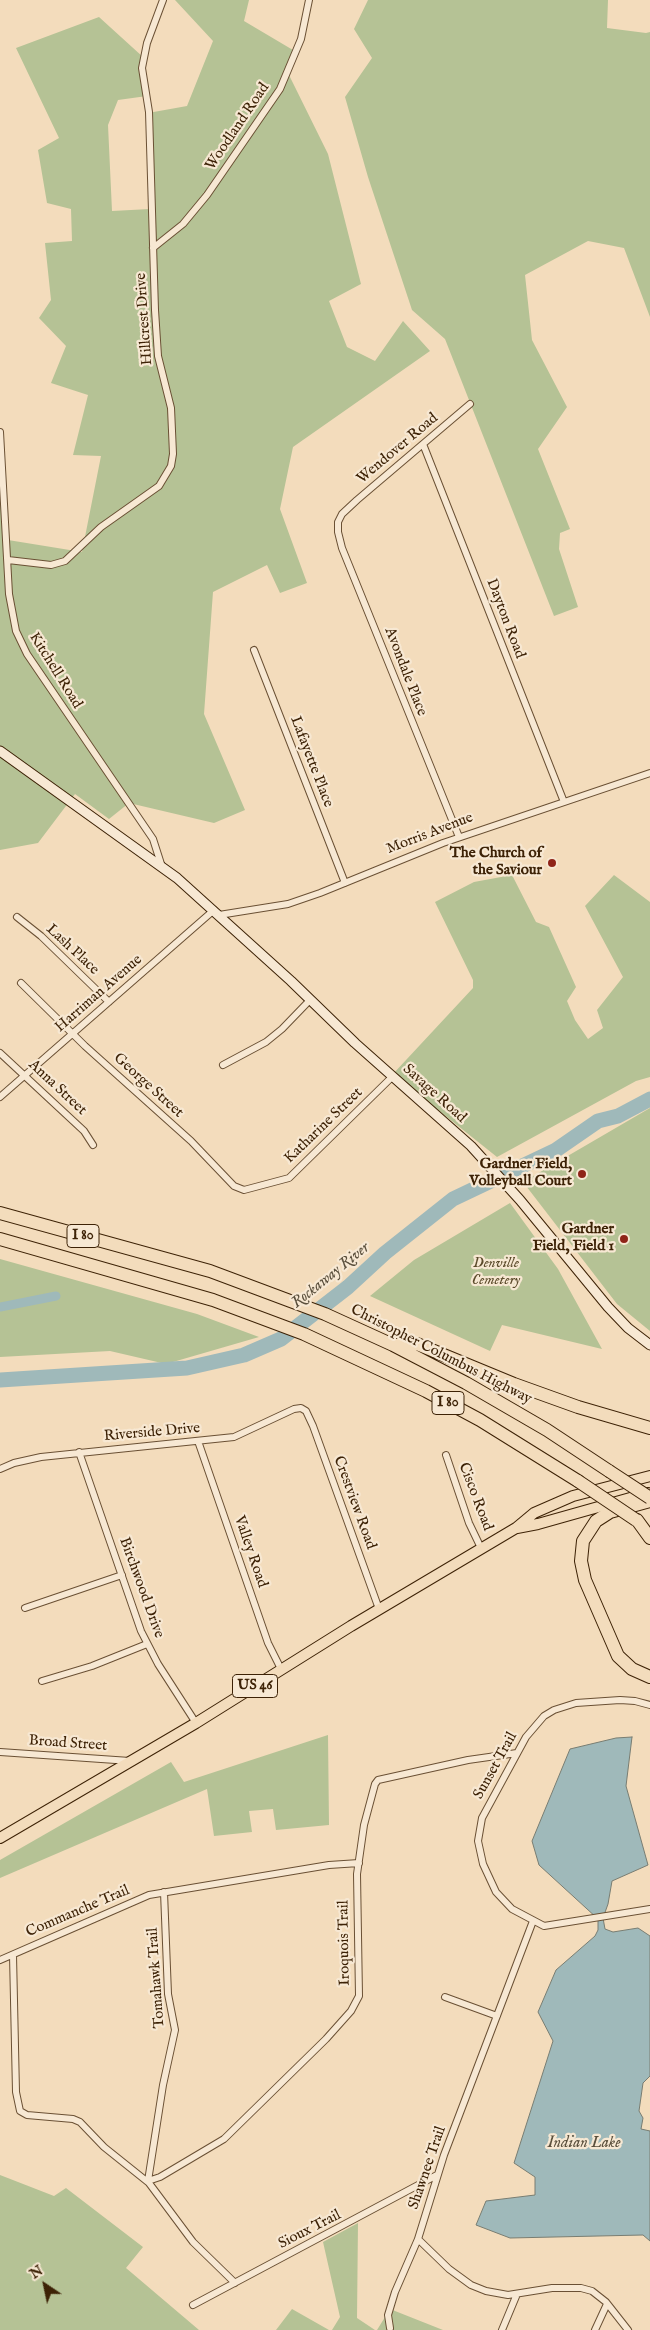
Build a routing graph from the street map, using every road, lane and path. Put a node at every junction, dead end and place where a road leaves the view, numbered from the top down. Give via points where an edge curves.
1 (164, 0) edge
2 (309, 0) edge
3 (153, 248) junction
4 (470, 404) dead end
5 (0, 432) edge
6 (423, 444) junction
7 (342, 514) joint
8 (8, 560) junction
9 (254, 650) dead end
10 (0, 750) edge
11 (650, 773) edge
12 (564, 802) junction
13 (459, 837) junction
14 (162, 868) junction
15 (345, 883) junction
16 (216, 913) junction
17 (17, 917) dead end
18 (21, 983) dead end
19 (310, 1000) junction
20 (109, 1002) junction
21 (74, 1033) junction
22 (0, 1053) edge
23 (223, 1065) dead end
24 (25, 1075) junction
25 (393, 1076) junction
26 (0, 1096) edge
27 (93, 1145) dead end
28 (266, 1186) joint
29 (0, 1213) edge
30 (0, 1239) edge
31 (393, 1345) junction
32 (650, 1345) edge
33 (302, 1408) joint
34 (650, 1428) edge
35 (198, 1442) junction
36 (79, 1452) junction
37 (446, 1455) dead end
38 (0, 1469) edge
39 (650, 1476) edge
40 (650, 1492) edge
41 (650, 1499) edge
42 (637, 1520) junction
43 (516, 1528) junction
44 (650, 1528) edge
45 (650, 1538) edge
46 (481, 1548) junction
47 (122, 1575) junction
48 (25, 1608) dead end
49 (379, 1609) junction
50 (148, 1644) junction
51 (281, 1669) junction
52 (650, 1677) edge
53 (42, 1681) dead end
54 (650, 1705) edge
55 (196, 1723) junction
56 (0, 1752) edge
57 (517, 1753) junction
58 (134, 1761) junction
59 (0, 1838) edge
60 (358, 1863) junction
61 (164, 1892) junction
62 (650, 1909) edge
63 (533, 1920) junction
64 (13, 1955) junction
65 (0, 1960) edge
66 (445, 1997) dead end
67 (497, 2016) junction
68 (437, 2175) junction
69 (148, 2181) junction
70 (418, 2239) junction
71 (235, 2283) junction
72 (517, 2294) junction
73 (608, 2304) junction
74 (193, 2306) dead end
75 (390, 2328) dead end
76 (502, 2330) edge
77 (595, 2330) edge
78 (628, 2330) edge

1 - 3 street, Hillcrest Drive via 147,43 142,68 149,112
2 - 3 street, Woodland Road via 301,40 280,89 207,195 183,224
3 - 8 street, Hillcrest Drive via 158,356 173,432 173,454 166,476 151,493 101,527 66,561 51,565
4 - 6 street, Wendover Road
5 - 8 street, Kitchell Road
6 - 7 street, Wendover Road
6 - 12 street, Dayton Road
7 - 13 street, Avondale Place via 338,522 342,548
8 - 14 street, Kitchell Road via 12,618 22,644 152,839
9 - 15 street, Lafayette Place
10 - 14 street
11 - 12 street, Morris Avenue
12 - 13 street, Morris Avenue
13 - 15 street, Morris Avenue
14 - 16 street, Savage Road
15 - 16 street, Morris Avenue via 288,904
16 - 19 street, Savage Road
16 - 20 street, Harriman Avenue
17 - 20 street, Lash Place
18 - 21 street, George Street
19 - 23 street via 266,1042
19 - 25 street, Savage Road
20 - 21 street, Harriman Avenue
21 - 24 street, Harriman Avenue
21 - 28 street, George Street via 191,1141 234,1186 244,1190
22 - 24 street, Anna Street
24 - 26 street, Harriman Avenue
24 - 27 street, Anna Street via 84,1131
25 - 28 street, Katharine Street via 301,1167 288,1178
25 - 32 street, Savage Road via 471,1146 608,1307
29 - 31 highway, Christopher Columbus Highway / I 80 via 173,1260 283,1297
30 - 42 highway, I 80, bridge via 169,1286 311,1337 426,1391 487,1424
31 - 34 highway via 417,1344 514,1384
31 - 41 highway, Christopher Columbus Highway / I 80, bridge via 493,1398
33 - 35 street, Riverside Drive via 234,1437
33 - 49 street, Crestview Road via 313,1426
35 - 36 street, Riverside Drive
35 - 51 street, Valley Road via 268,1643
36 - 38 street, Riverside Drive via 41,1457
36 - 47 street, Birchwood Drive
37 - 46 street, Cisco Road
39 - 43 main road, US 46 via 565,1500 534,1513
40 - 43 main road, US 46
41 - 52 highway via 610,1512 596,1521 583,1541 581,1560 585,1580 618,1656 632,1670
42 - 44 highway, I 80
42 - 45 highway
43 - 46 main road, US 46
46 - 49 main road, US 46
47 - 48 street
47 - 50 street, Birchwood Drive
49 - 51 main road, US 46
50 - 53 street
50 - 55 street, Birchwood Drive
51 - 55 main road, US 46
54 - 57 street, Sunset Trail via 620,1700 565,1706 535,1724
55 - 58 main road, US 46
56 - 58 street, Broad Street
57 - 60 street, Iroquois Trail via 378,1780 371,1797
57 - 63 street, Sunset Trail via 482,1818 478,1841 482,1864 496,1892 512,1909
58 - 59 main road, US 46
60 - 61 street
60 - 69 street, Iroquois Trail via 359,1996 351,2011 224,2139
61 - 64 street, Commanche Trail via 140,1899
61 - 69 street, Tomahawk Trail via 168,1994 175,2030
62 - 63 street, Sunset Trail via 544,1926
63 - 67 street
64 - 65 street
64 - 69 street, Commanche Trail via 18,2108 27,2115 80,2122 104,2147
66 - 67 street
67 - 68 street, Shawnee Trail
68 - 70 street, Shawnee Trail
68 - 71 street, Sioux Trail
69 - 71 street via 193,2242
70 - 72 street via 471,2285 497,2293
70 - 75 street, Shawnee Trail via 395,2292 388,2315
71 - 74 street, Sioux Trail
72 - 73 street via 573,2287 592,2291
72 - 76 street
73 - 77 street
73 - 78 street

